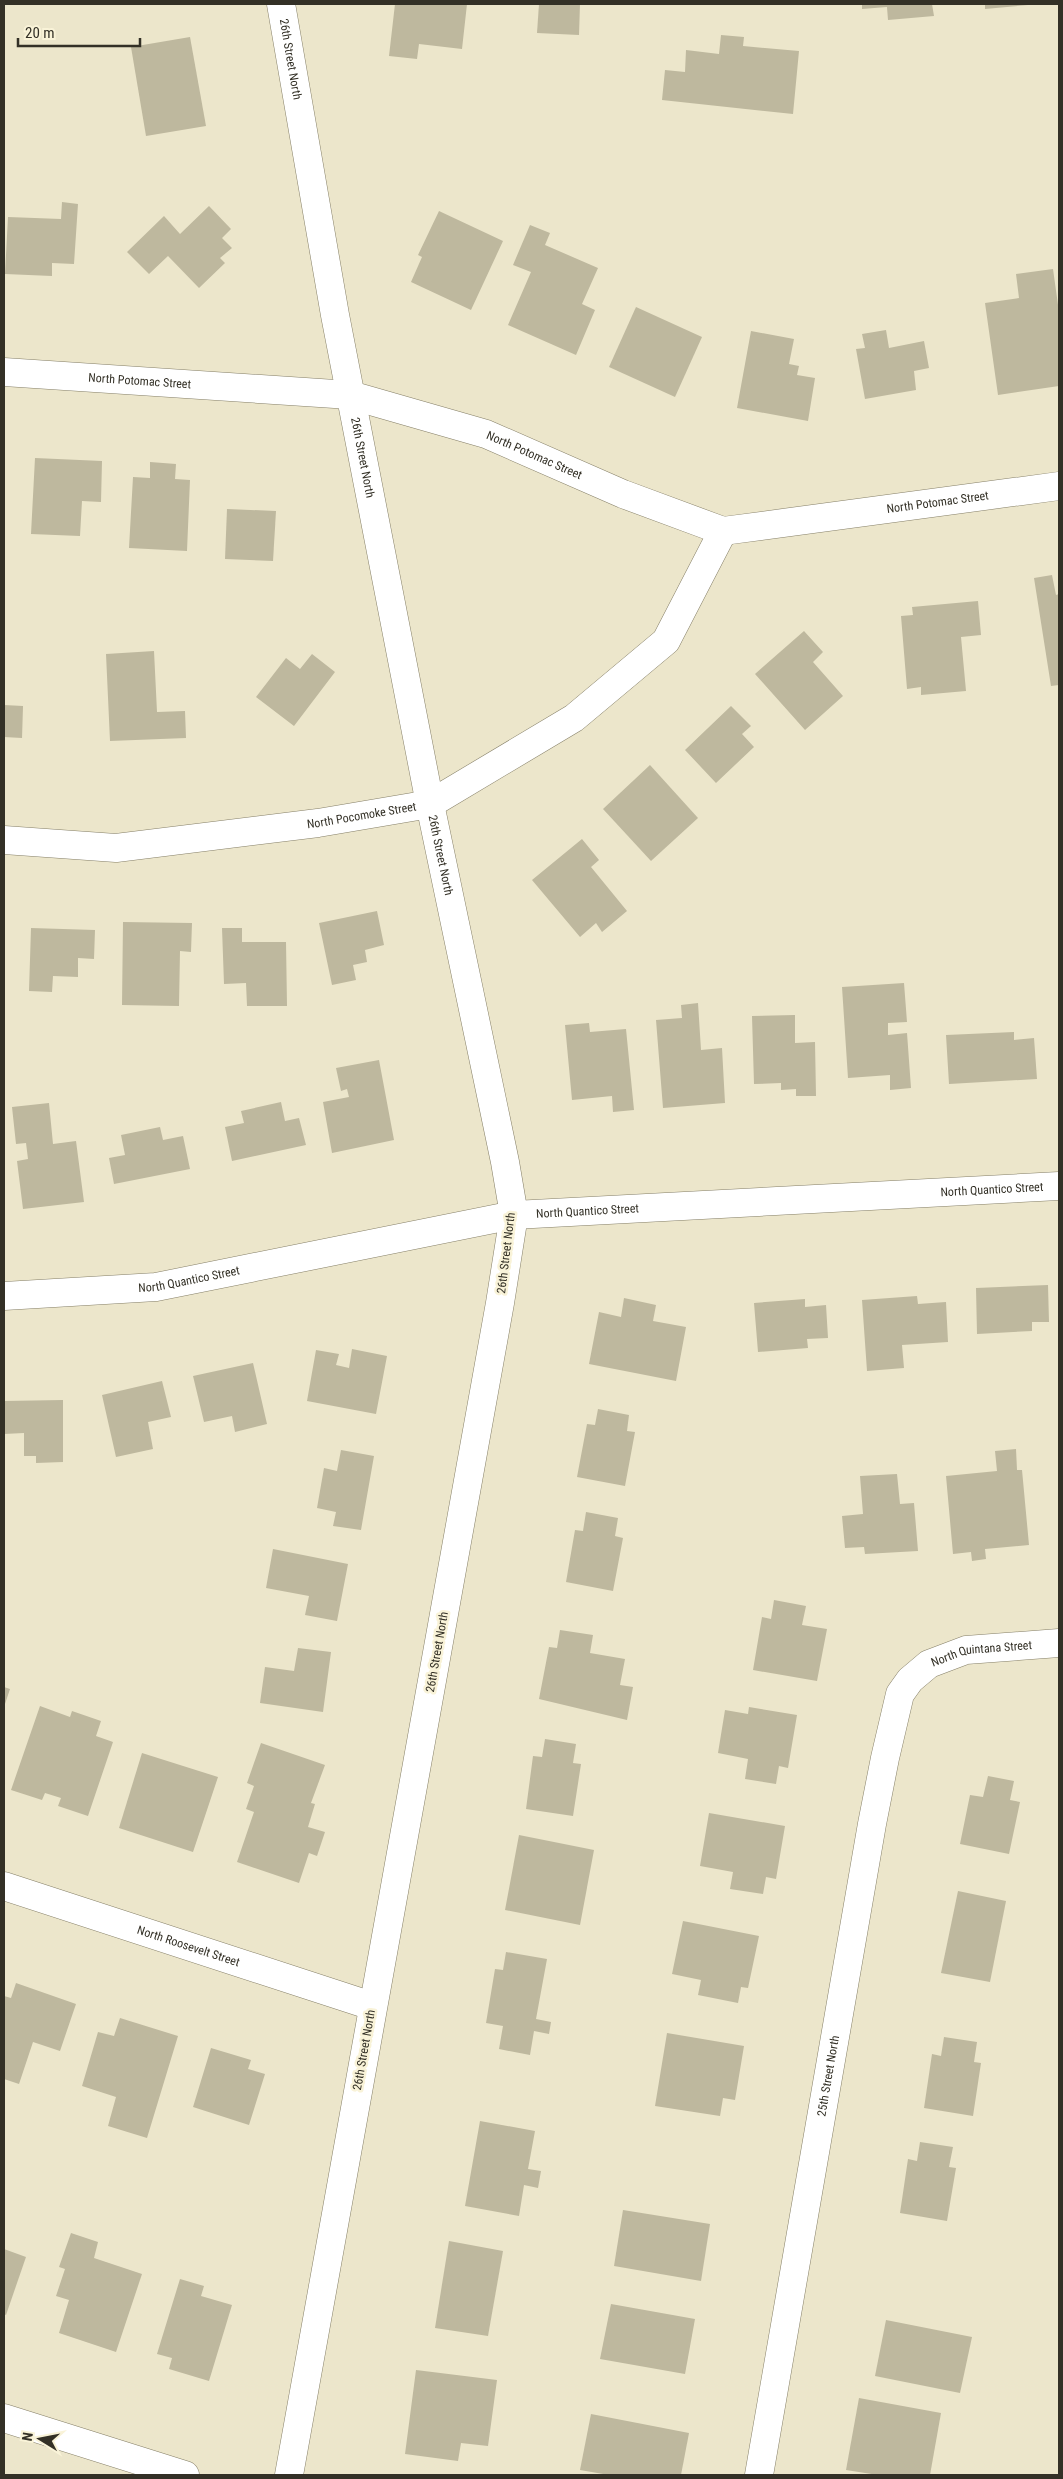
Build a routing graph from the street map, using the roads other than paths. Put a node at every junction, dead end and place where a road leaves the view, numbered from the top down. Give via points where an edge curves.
1 (281, 4) edge
2 (4, 372) edge
3 (350, 394) junction
4 (1059, 486) edge
5 (722, 531) junction
6 (430, 804) junction
7 (4, 840) edge
8 (1059, 1186) edge
9 (514, 1215) junction
10 (4, 1296) edge
11 (1059, 1643) edge
12 (910, 1680) joint
13 (4, 1886) edge
14 (372, 2006) junction
15 (4, 2418) edge
16 (185, 2475) edge
17 (289, 2475) edge
18 (759, 2475) edge

1 - 3 street, 26th Street North
2 - 3 street, North Potomac Street
3 - 5 street, North Potomac Street via 486,434 623,494
3 - 6 street, 26th Street North
4 - 5 street, North Potomac Street
5 - 6 street, North Pocomoke Street via 666,641 574,718
6 - 7 street, North Pocomoke Street via 318,823 116,848
6 - 9 street, 26th Street North
8 - 9 street, North Quantico Street
9 - 10 street, North Quantico Street via 156,1287
9 - 14 street, 26th Street North
11 - 12 street, North Quintana Street via 954,1652 929,1664
12 - 18 street, 25th Street North via 900,1694 884,1758
13 - 14 street, North Roosevelt Street
14 - 17 street, 26th Street North
15 - 16 street

